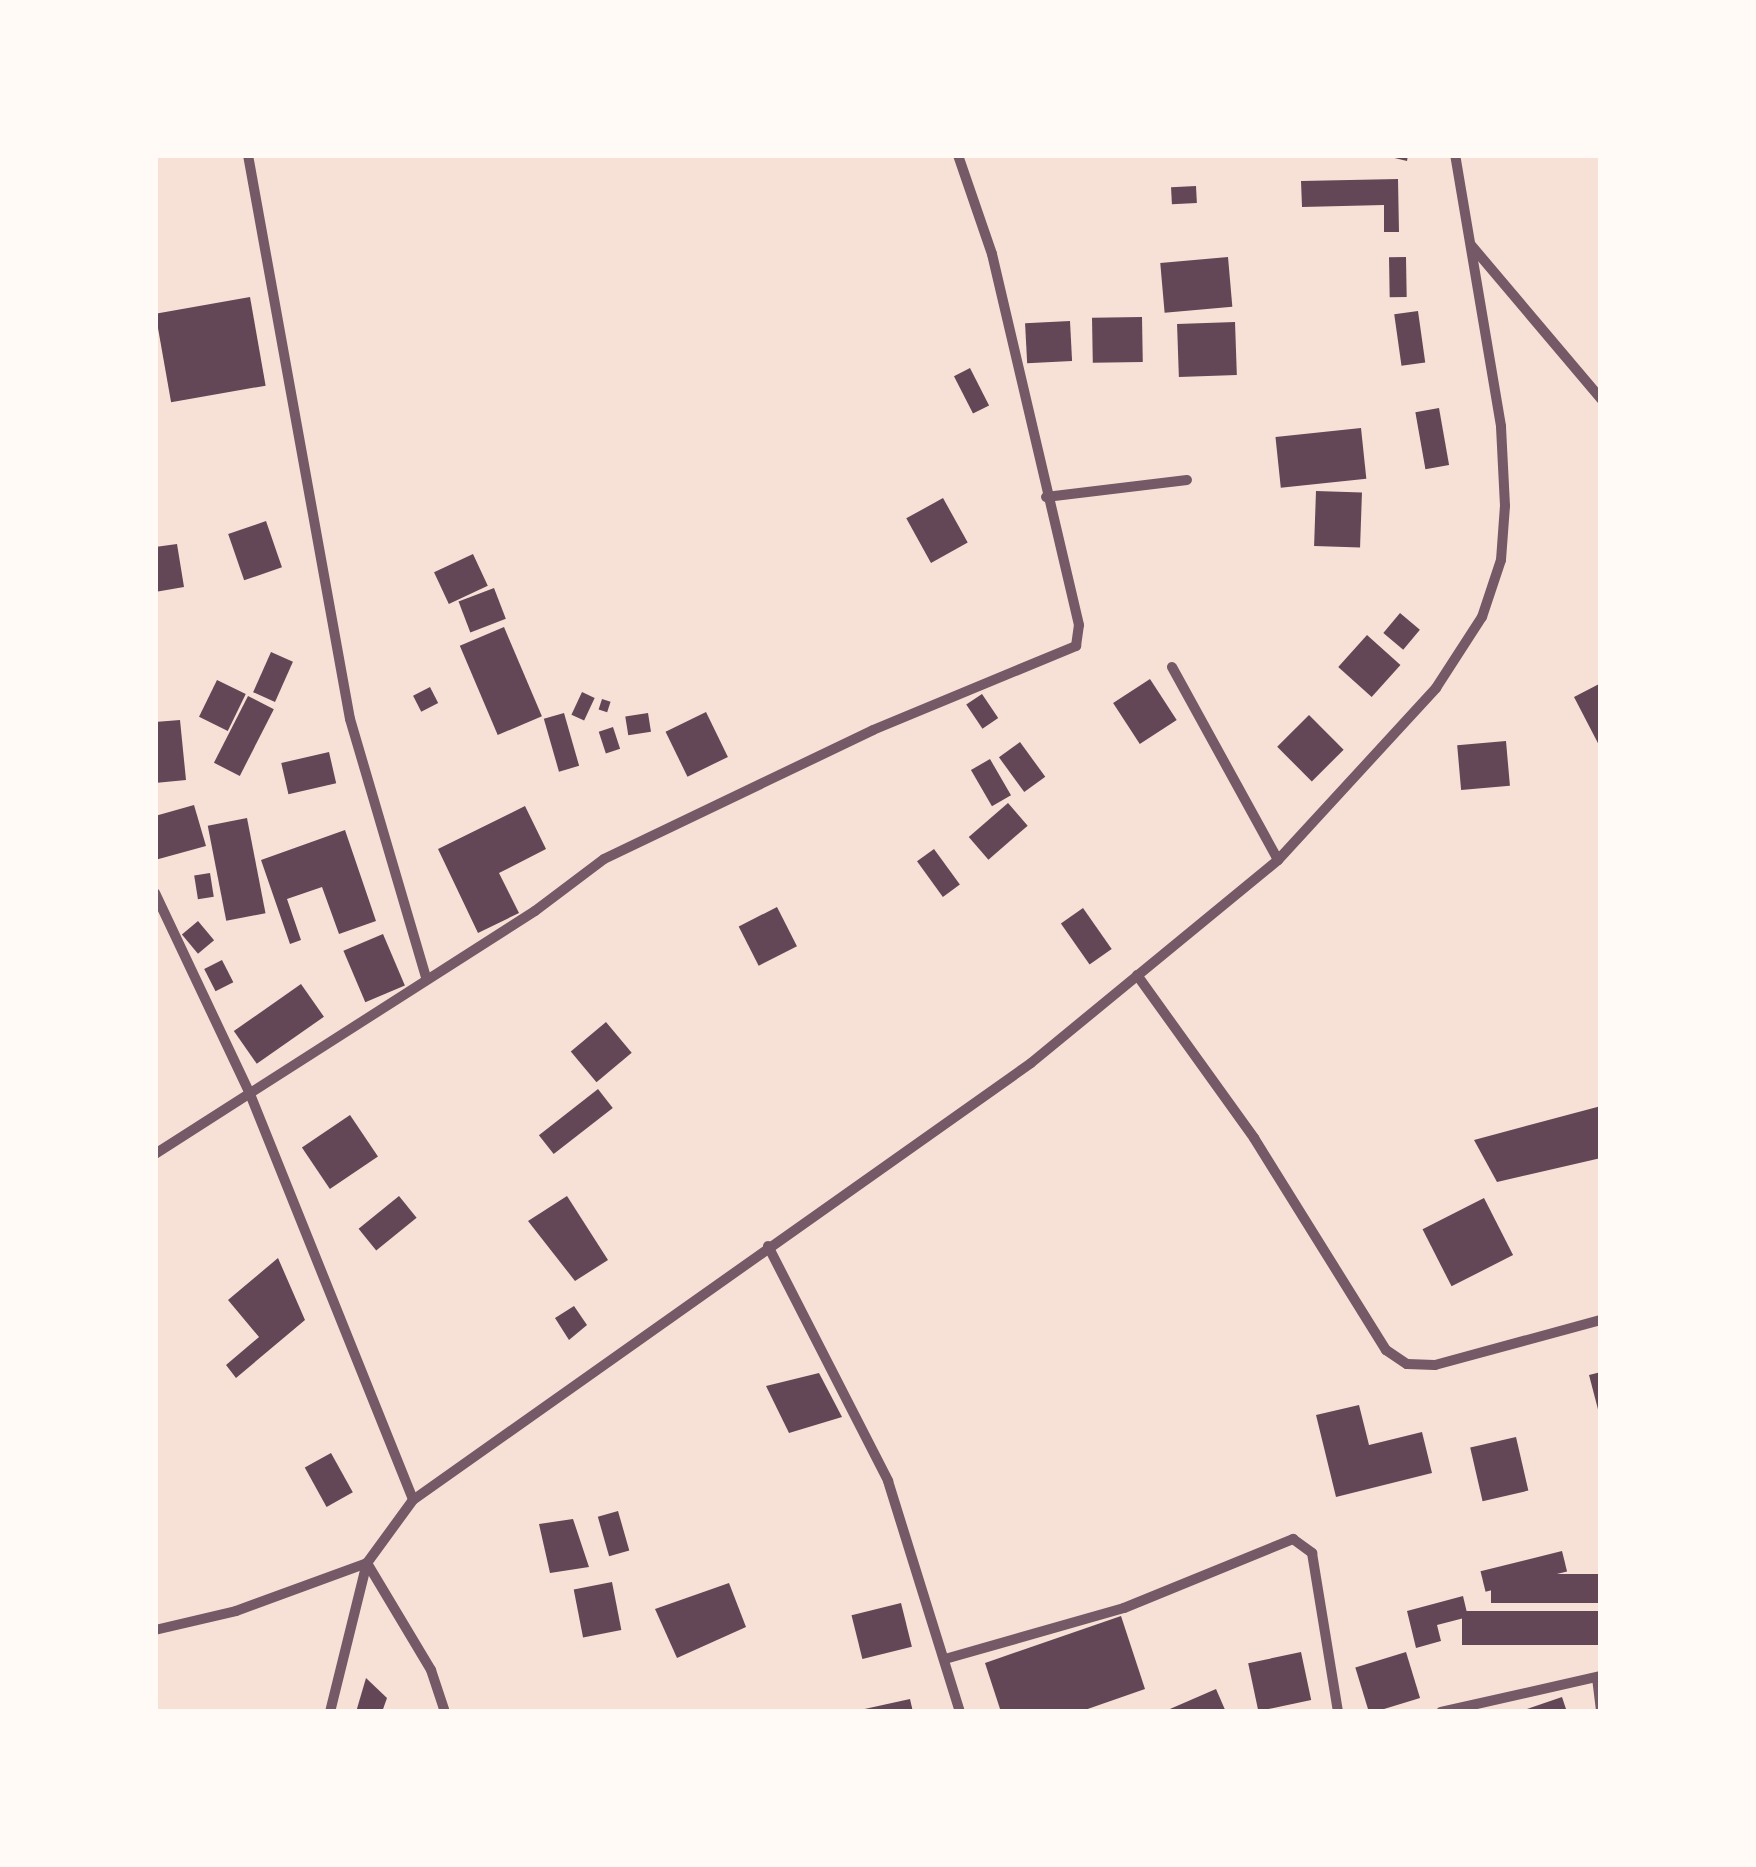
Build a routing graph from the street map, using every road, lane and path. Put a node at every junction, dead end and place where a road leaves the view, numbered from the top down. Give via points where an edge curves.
1 (248, 155) edge
2 (958, 155) edge
3 (1455, 155) edge
4 (1471, 244) junction
5 (1601, 399) edge
6 (1188, 480) dead end
7 (1046, 497) junction
8 (1172, 667) dead end
9 (1278, 860) junction
10 (155, 893) edge
11 (1137, 975) junction
12 (426, 977) junction
13 (250, 1094) junction
14 (155, 1154) edge
15 (768, 1246) junction
16 (1601, 1320) edge
17 (413, 1500) junction
18 (366, 1563) junction
19 (155, 1630) edge
20 (946, 1659) junction
21 (1599, 1677) edge
22 (1601, 1710) edge
23 (330, 1712) edge
24 (445, 1712) edge
25 (960, 1712) edge
26 (1338, 1712) edge
27 (1441, 1712) edge

1 - 12 street via 350,719
2 - 7 street via 992,254
3 - 4 street
4 - 5 street
4 - 9 street via 1501,426 1501,560 1482,617 1436,688
6 - 7 street
7 - 12 street via 1079,626 1076,646 872,730 604,859 535,911
8 - 9 street
9 - 11 street
10 - 13 street
11 - 15 street via 1031,1062
11 - 16 street via 1254,1138 1386,1350 1407,1364 1435,1365
12 - 13 street
13 - 14 street
13 - 17 street
15 - 17 street
15 - 20 street via 888,1481
17 - 18 street
18 - 19 street via 236,1611
18 - 23 street
18 - 24 street via 430,1670
20 - 25 street
20 - 26 street via 1124,1608 1293,1540 1312,1553
21 - 22 street
21 - 27 street

